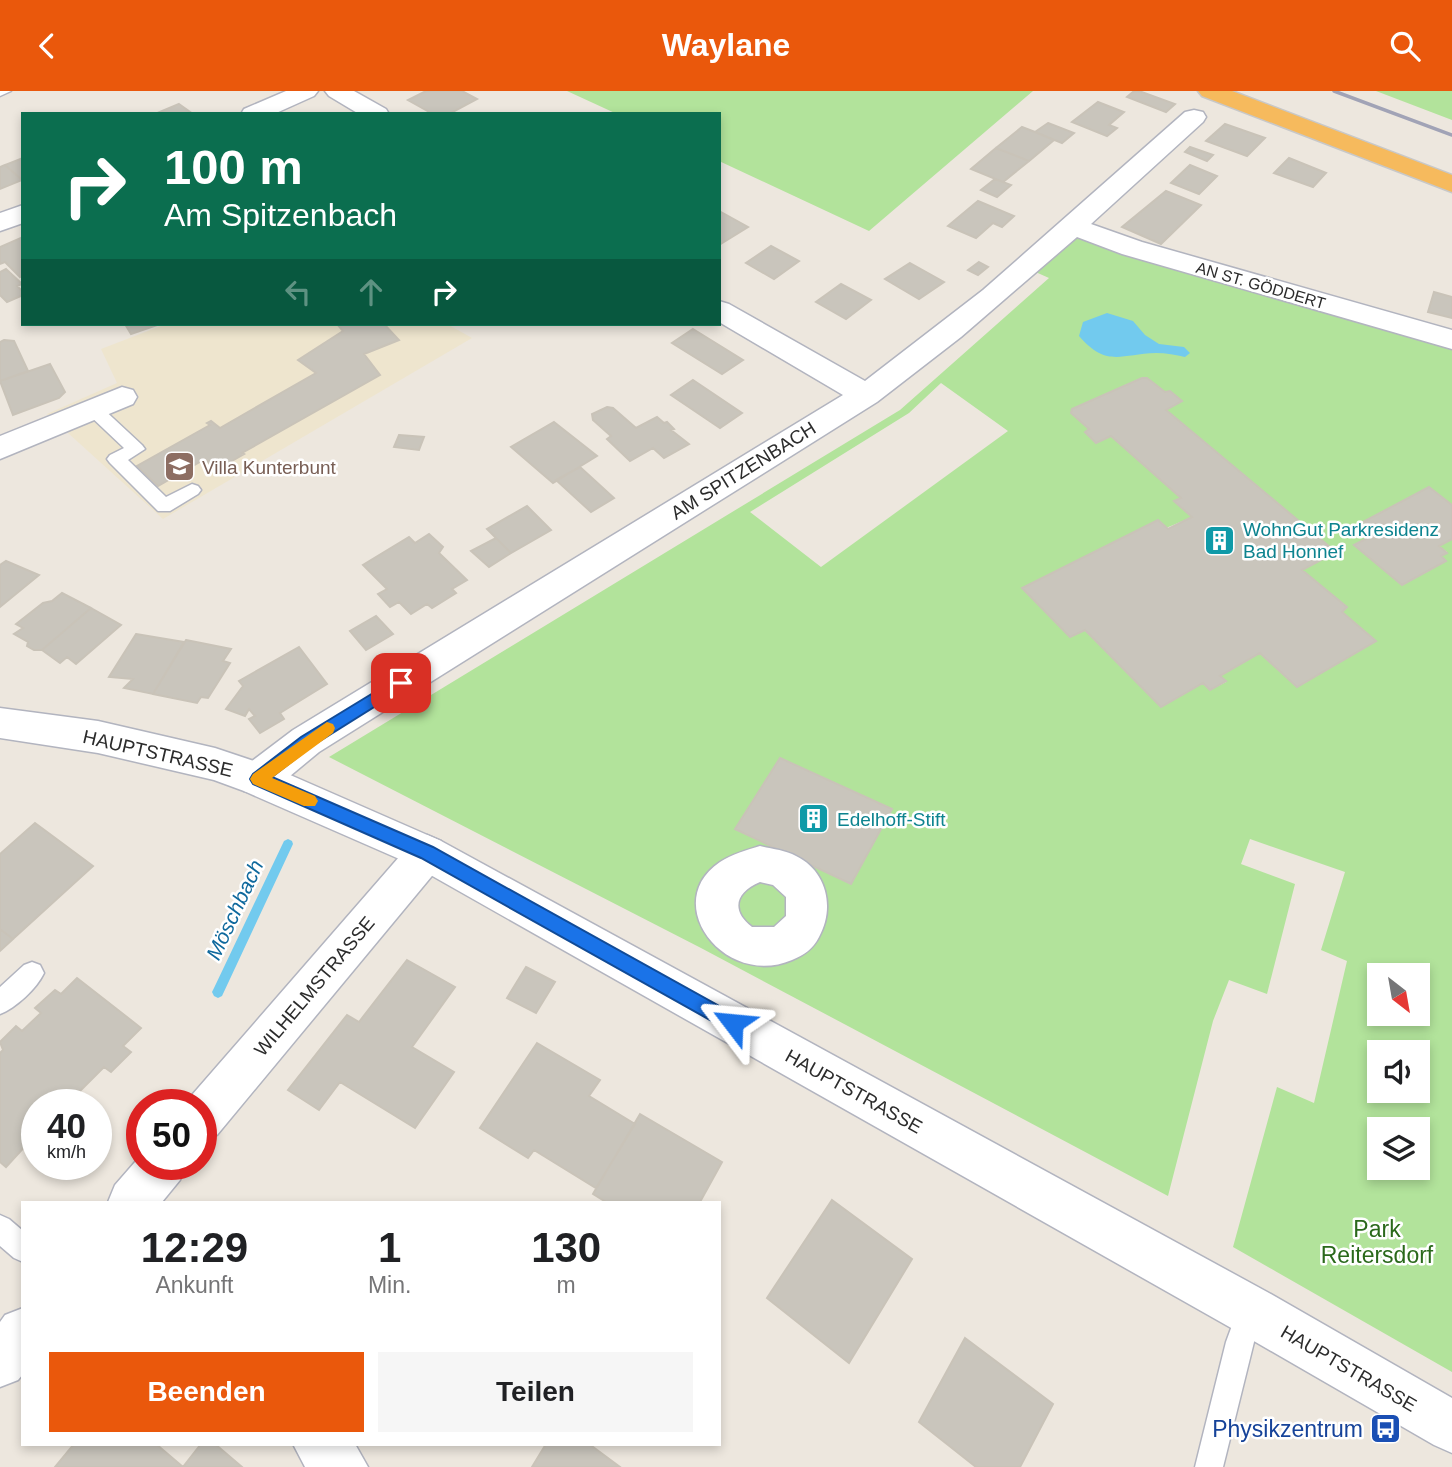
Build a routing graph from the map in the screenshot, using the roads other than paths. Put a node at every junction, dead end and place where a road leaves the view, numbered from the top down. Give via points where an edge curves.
1 (306, 91) edge
2 (337, 91) edge
3 (1260, 91) edge
4 (1202, 104) edge
5 (258, 112) edge
6 (374, 112) edge
7 (1452, 163) edge
8 (1452, 184) edge
9 (21, 214) edge
10 (0, 223) edge
11 (1072, 226) junction
12 (721, 311) edge
13 (1452, 340) edge
14 (866, 395) junction
15 (121, 397) dead end
16 (93, 409) junction
17 (0, 448) edge
18 (192, 490) dead end
19 (0, 723) edge
20 (258, 779) junction
21 (427, 853) junction
22 (32, 973) dead end
23 (0, 1003) edge
24 (217, 1100) edge
25 (151, 1180) edge
26 (133, 1201) edge
27 (0, 1228) edge
28 (21, 1247) edge
29 (1251, 1311) junction
30 (21, 1336) edge
31 (0, 1362) edge
32 (1452, 1427) edge
33 (321, 1446) edge
34 (341, 1467) edge
35 (1209, 1467) edge

1 - 5 street
2 - 6 street
3 - 7 highway
4 - 8 highway
4 - 11 street, AM SPITZENBACH
9 - 10 street
11 - 13 street, AN ST. GÖDDERT via 1132,248
11 - 14 street, AM SPITZENBACH
12 - 14 street
14 - 20 street, AM SPITZENBACH via 306,741
15 - 16 street
16 - 17 street
16 - 18 lane via 136,449 116,459 164,506
19 - 20 street, HAUPTSTRASSE via 98,737 205,761
20 - 21 street, HAUPTSTRASSE
21 - 24 street, WILHELMSTRASSE
21 - 29 street, HAUPTSTRASSE
22 - 23 lane
25 - 26 street
27 - 28 lane
29 - 32 street, HAUPTSTRASSE
29 - 35 lane
30 - 31 street
33 - 34 street

